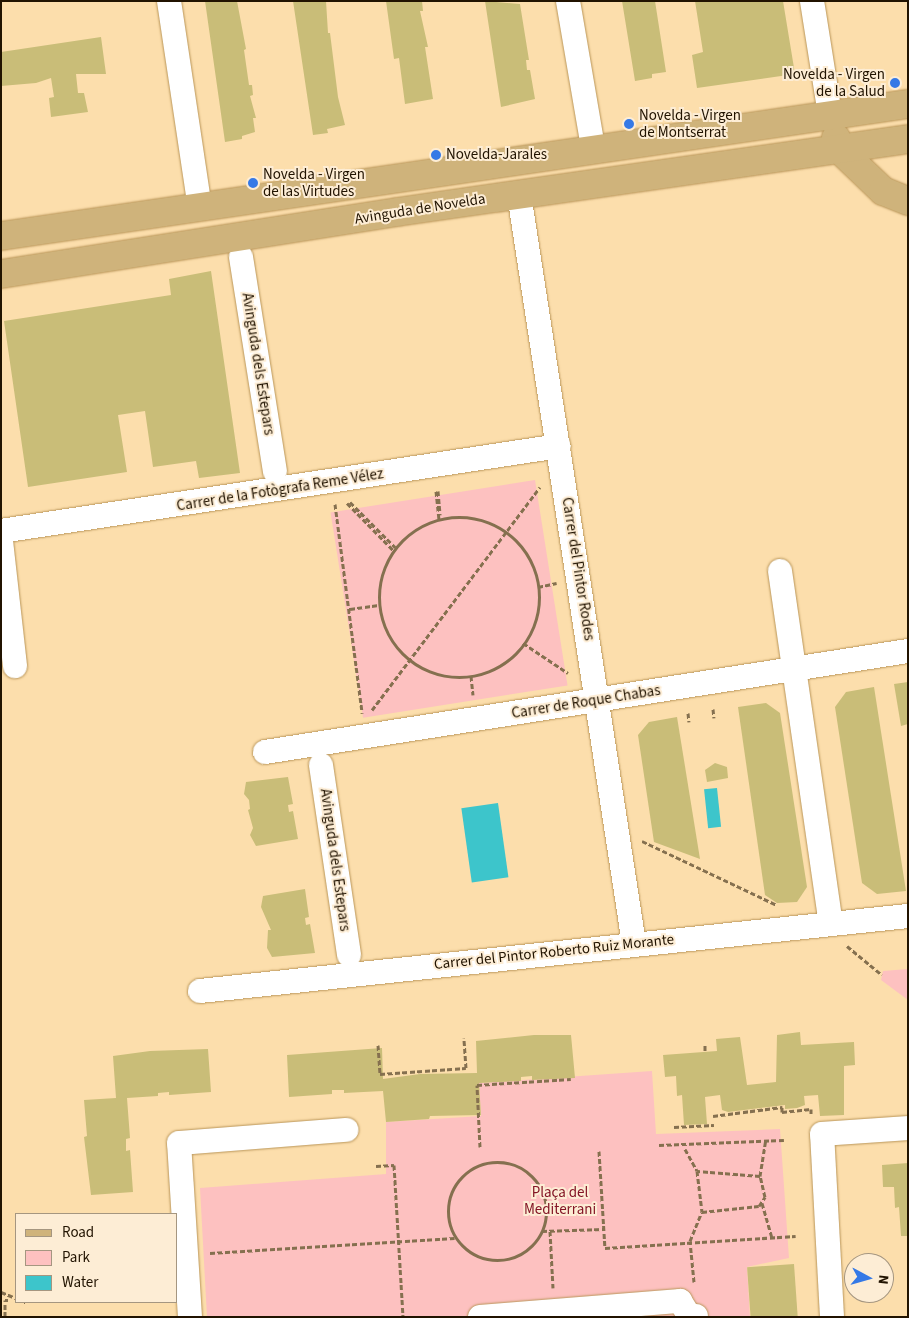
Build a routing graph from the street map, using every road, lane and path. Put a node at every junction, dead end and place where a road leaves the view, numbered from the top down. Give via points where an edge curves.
1 (169, 1) edge
2 (568, 1) edge
3 (812, 1) edge
4 (908, 104) edge
5 (830, 115) junction
6 (908, 139) edge
7 (593, 148) junction
8 (839, 149) junction
9 (519, 194) junction
10 (908, 201) edge
11 (200, 208) junction
12 (1, 236) edge
13 (241, 257) dead end
14 (1, 274) edge
15 (559, 446) junction
16 (275, 471) dead end
17 (544, 482) dead end
18 (437, 491) dead end
19 (348, 502) dead end
20 (335, 504) dead end
21 (440, 519) junction
22 (1, 531) edge
23 (506, 532) junction
24 (1, 541) edge
25 (394, 549) junction
26 (780, 571) dead end
27 (559, 583) dead end
28 (538, 587) junction
29 (379, 605) junction
30 (350, 609) junction
31 (523, 643) junction
32 (908, 651) edge
33 (410, 660) junction
34 (15, 666) dead end
35 (792, 669) junction
36 (471, 676) junction
37 (573, 677) dead end
38 (599, 700) junction
39 (474, 701) dead end
40 (713, 708) dead end
41 (688, 713) dead end
42 (369, 715) dead end
43 (363, 716) dead end
44 (714, 718) dead end
45 (689, 722) dead end
46 (265, 752) dead end
47 (321, 765) dead end
48 (639, 840) dead end
49 (781, 907) dead end
50 (908, 916) edge
51 (835, 932) junction
52 (634, 944) junction
53 (349, 955) dead end
54 (882, 975) dead end
55 (200, 991) dead end
56 (464, 1038) dead end
57 (378, 1045) dead end
58 (705, 1046) dead end
59 (705, 1052) dead end
60 (571, 1079) dead end
61 (782, 1112) dead end
62 (714, 1116) dead end
63 (714, 1125) dead end
64 (674, 1128) dead end
65 (908, 1128) edge
66 (346, 1130) dead end
67 (766, 1140) junction
68 (784, 1140) dead end
69 (659, 1145) dead end
70 (480, 1147) dead end
71 (685, 1149) dead end
72 (599, 1151) dead end
73 (376, 1166) dead end
74 (697, 1171) junction
75 (760, 1176) junction
76 (762, 1202) junction
77 (702, 1212) junction
78 (604, 1229) junction
79 (542, 1231) junction
80 (550, 1231) junction
81 (796, 1236) dead end
82 (772, 1237) junction
83 (456, 1238) junction
84 (690, 1241) junction
85 (398, 1242) junction
86 (202, 1253) dead end
87 (694, 1282) dead end
88 (1, 1292) edge
89 (15, 1298) edge
90 (8, 1300) dead end
91 (554, 1311) junction
92 (696, 1316) edge
93 (6, 1317) edge
94 (190, 1317) edge
95 (403, 1317) edge
96 (480, 1317) edge
97 (832, 1317) edge

1 - 11 street
2 - 7 street
3 - 5 street
4 - 5 main road
5 - 7 main road
5 - 8 main road
6 - 8 main road, Avinguda de Novelda
7 - 11 main road
8 - 9 main road, Avinguda de Novelda
8 - 10 main road via 883,191
9 - 14 main road, Avinguda de Novelda
9 - 15 street, Carrer del Pintor Rodes
11 - 12 main road
13 - 16 street, Avinguda dels Estepars
15 - 22 street, Carrer de la Fotògrafa Reme Vélez
15 - 38 street, Carrer del Pintor Rodes
17 - 23 path
18 - 21 path
19 - 25 path
20 - 30 path
21 - 23 path via 463,516 489,522
21 - 25 path via 414,530
23 - 28 path via 528,555
23 - 33 path
24 - 34 street
25 - 29 path via 383,570
26 - 35 street
27 - 28 path
28 - 31 path via 532,630
29 - 30 path
29 - 33 path via 382,622 394,644
30 - 43 path
31 - 36 path via 516,653 494,670
31 - 37 path
32 - 35 street, Carrer de Roque Chabas
33 - 36 path via 439,675
33 - 42 path
35 - 38 street, Carrer de Roque Chabas
35 - 51 street
36 - 39 path
38 - 46 street, Carrer de Roque Chabas
38 - 52 street, Carrer del Pintor Rodes
40 - 44 path
41 - 45 path
47 - 53 street, Avinguda dels Estepars
48 - 49 path
50 - 51 street, Carrer del Pintor Roberto Ruiz Morante
51 - 52 street, Carrer del Pintor Roberto Ruiz Morante
51 - 54 path
52 - 55 street, Carrer del Pintor Roberto Ruiz Morante
56 - 57 path via 466,1068 380,1074
58 - 59 path
60 - 70 path via 477,1085
61 - 62 path via 782,1107
63 - 64 path
65 - 97 street via 822,1134
66 - 94 street via 179,1143
67 - 68 path
67 - 69 path
67 - 75 path
71 - 74 path
72 - 78 path
73 - 85 path via 394,1165
74 - 75 path
74 - 77 path
75 - 76 path via 765,1197
76 - 77 path via 759,1206
76 - 82 path
77 - 84 path
78 - 80 path
78 - 84 path via 605,1248
79 - 80 path
79 - 83 path via 530,1248 502,1260 486,1260 472,1254
79 - 83 path via 547,1206 542,1189 532,1176 518,1166 502,1162 484,1163 469,1170 457,1182 450,1198 448,1214
80 - 91 path
81 - 82 path
82 - 84 path
83 - 85 path
84 - 87 path
85 - 86 path
85 - 95 path
88 - 89 path
90 - 93 path via 5,1300
91 - 92 street via 680,1301 690,1317
91 - 96 street

